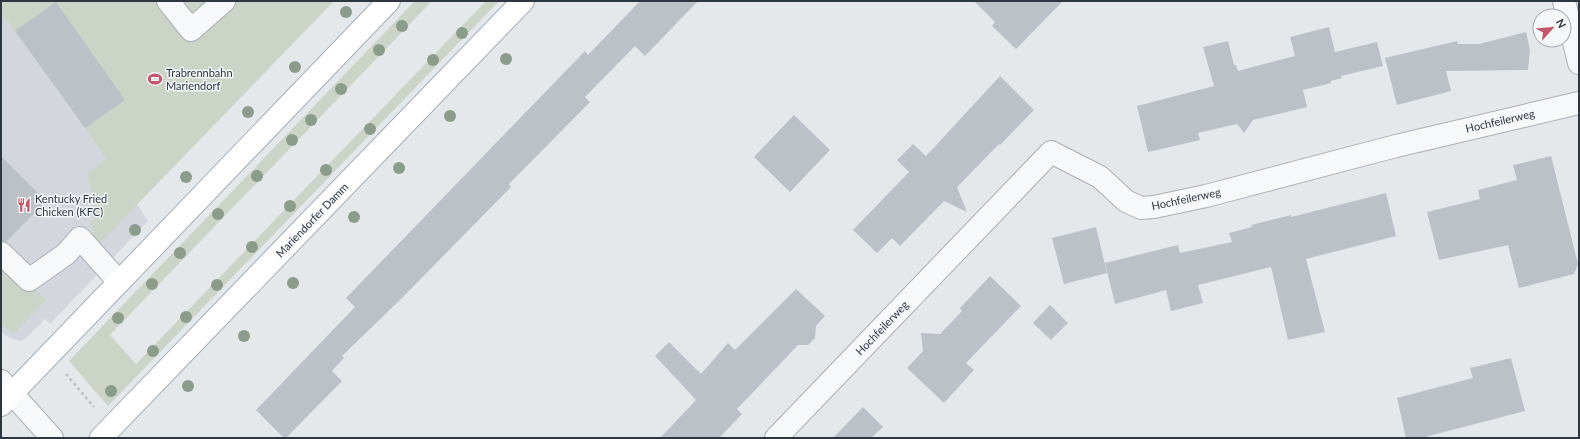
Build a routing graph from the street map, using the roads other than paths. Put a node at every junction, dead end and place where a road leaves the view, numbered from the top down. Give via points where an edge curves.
1 (168, 1) edge
2 (224, 1) edge
3 (389, 1) edge
4 (523, 1) edge
5 (1564, 1) edge
6 (1579, 63) edge
7 (1579, 103) edge
8 (1, 253) edge
9 (119, 282) junction
10 (5, 393) edge
11 (52, 438) edge
12 (101, 438) edge
13 (776, 438) edge

1 - 2 street via 192,30
3 - 9 main road
4 - 12 main road, Mariendorfer Damm
5 - 6 street
7 - 13 street, Hochfeilerweg via 1154,207 1141,208 1126,201 1100,177 1051,152
8 - 9 street via 29,280 66,254 80,238
9 - 10 main road
10 - 11 street

